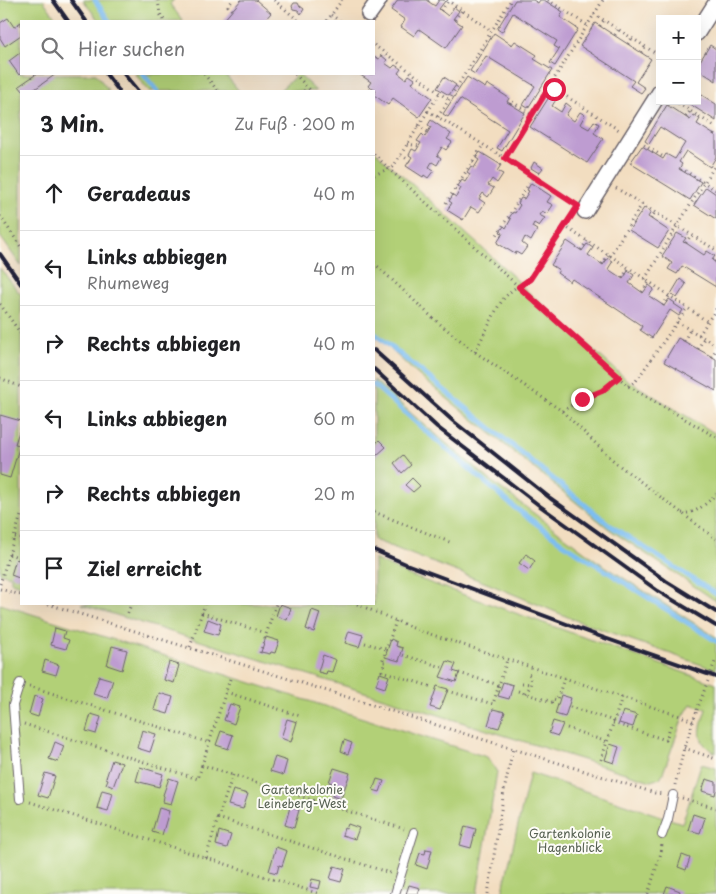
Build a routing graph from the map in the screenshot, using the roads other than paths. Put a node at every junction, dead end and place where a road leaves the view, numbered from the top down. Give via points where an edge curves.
1 (379, 0) edge
2 (716, 3) edge
3 (369, 14) dead end
4 (701, 27) edge
5 (656, 98) edge
6 (579, 210) road end
7 (20, 683) road end
8 (673, 795) road end
9 (20, 799) road end
10 (414, 832) road end
11 (662, 835) road end
12 (395, 894) edge

1 - 3 street
2 - 4 street
5 - 6 street via 604,181
7 - 9 lane via 13,705
8 - 11 lane
10 - 12 lane

